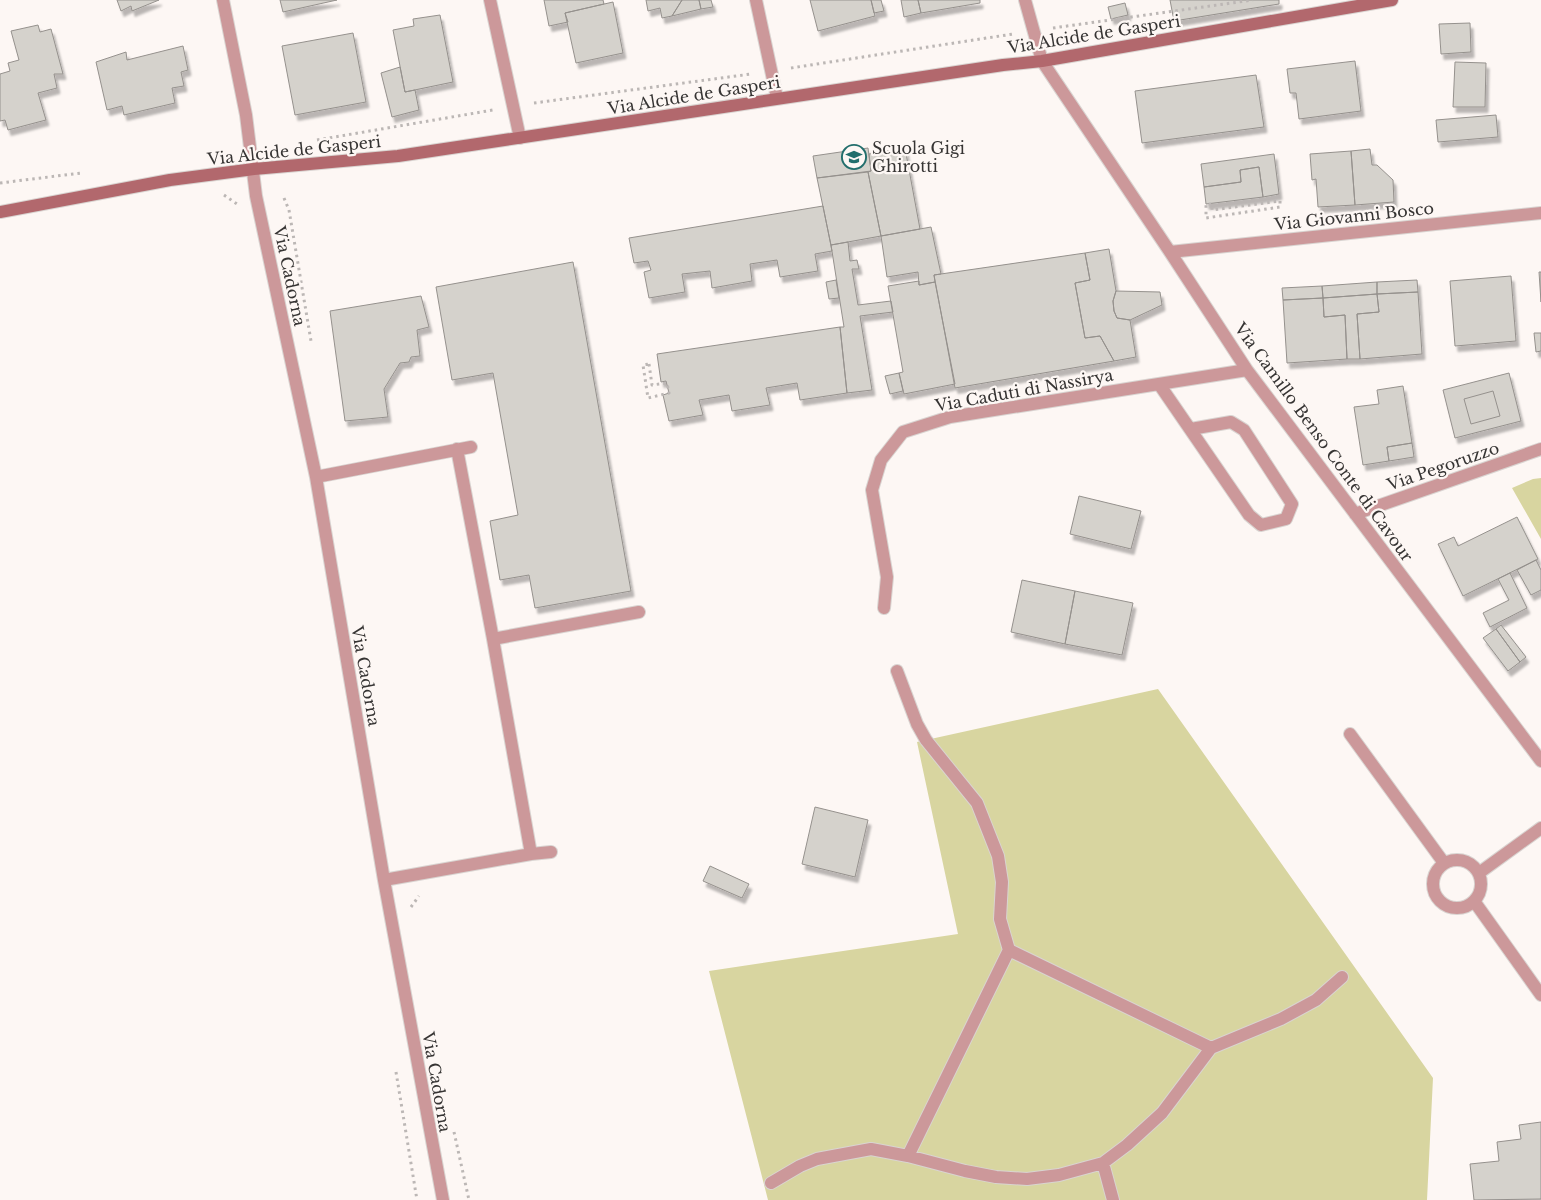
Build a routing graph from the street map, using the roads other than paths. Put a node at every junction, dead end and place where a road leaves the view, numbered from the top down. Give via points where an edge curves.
1 (223, 0) edge
2 (490, 0) edge
3 (756, 0) edge
4 (1025, 0) edge
5 (1392, 0) edge
6 (1347, 4) edge
7 (1042, 61) junction
8 (778, 98) junction
9 (520, 138) junction
10 (254, 169) junction
11 (0, 212) edge
12 (1541, 214) edge
13 (1170, 252) junction
14 (1247, 370) junction
15 (1159, 384) junction
16 (1191, 429) junction
17 (471, 446) dead end
18 (457, 449) junction
19 (1541, 449) edge
20 (316, 477) junction
21 (1355, 514) junction
22 (884, 608) dead end
23 (639, 612) dead end
24 (493, 639) junction
25 (897, 671) dead end
26 (1350, 734) dead end
27 (1541, 761) edge
28 (1541, 828) edge
29 (551, 852) dead end
30 (531, 854) junction
31 (1444, 863) junction
32 (1479, 873) junction
33 (384, 880) junction
34 (1474, 901) junction
35 (1009, 950) junction
36 (1342, 978) dead end
37 (1541, 995) edge
38 (1211, 1048) junction
39 (908, 1156) junction
40 (1103, 1163) junction
41 (771, 1183) dead end
42 (443, 1200) edge
43 (1113, 1200) edge

1 - 10 street, Via Cadorna
2 - 9 street
3 - 8 street
4 - 7 street, Via Camillo Benso Conte di Cavour
5 - 6 street, Via Alcide de Gasperi
6 - 7 street, Via Alcide de Gasperi
7 - 8 street, Via Alcide de Gasperi
7 - 13 street, Via Camillo Benso Conte di Cavour
8 - 9 street, Via Alcide de Gasperi
9 - 10 street, Via Alcide de Gasperi via 398,156
10 - 11 street, Via Alcide de Gasperi via 170,180
10 - 20 street, Via Cadorna via 256,196
12 - 13 street, Via Giovanni Bosco
13 - 14 street, Via Camillo Benso Conte di Cavour
14 - 15 street, Via Caduti di Nassirya
14 - 21 street, Via Camillo Benso Conte di Cavour
15 - 16 street
15 - 22 street, Via Caduti di Nassirya via 950,417 903,432 882,460 872,490 887,577
16 - 16 street via 1249,515 1261,525 1286,519 1292,504 1244,430 1231,422
17 - 18 street
18 - 20 street
18 - 24 street
19 - 21 street, Via Pegoruzzo
20 - 33 street, Via Cadorna
21 - 27 street, Via Camillo Benso Conte di Cavour
23 - 24 street
24 - 30 street
25 - 35 street via 926,740 977,803 998,856 1002,882 1000,919
26 - 31 street
28 - 32 street
29 - 30 street
30 - 33 street
31 - 32 street via 1468,862
31 - 34 street via 1438,869 1433,884 1438,899 1458,908
32 - 34 street via 1481,892
33 - 42 street, Via Cadorna
34 - 37 street
35 - 38 street
35 - 39 street
36 - 38 street via 1316,1000 1281,1019
38 - 40 street via 1162,1113
39 - 40 street via 966,1172 1027,1179 1059,1175
39 - 41 street via 871,1149 817,1158
40 - 43 street

